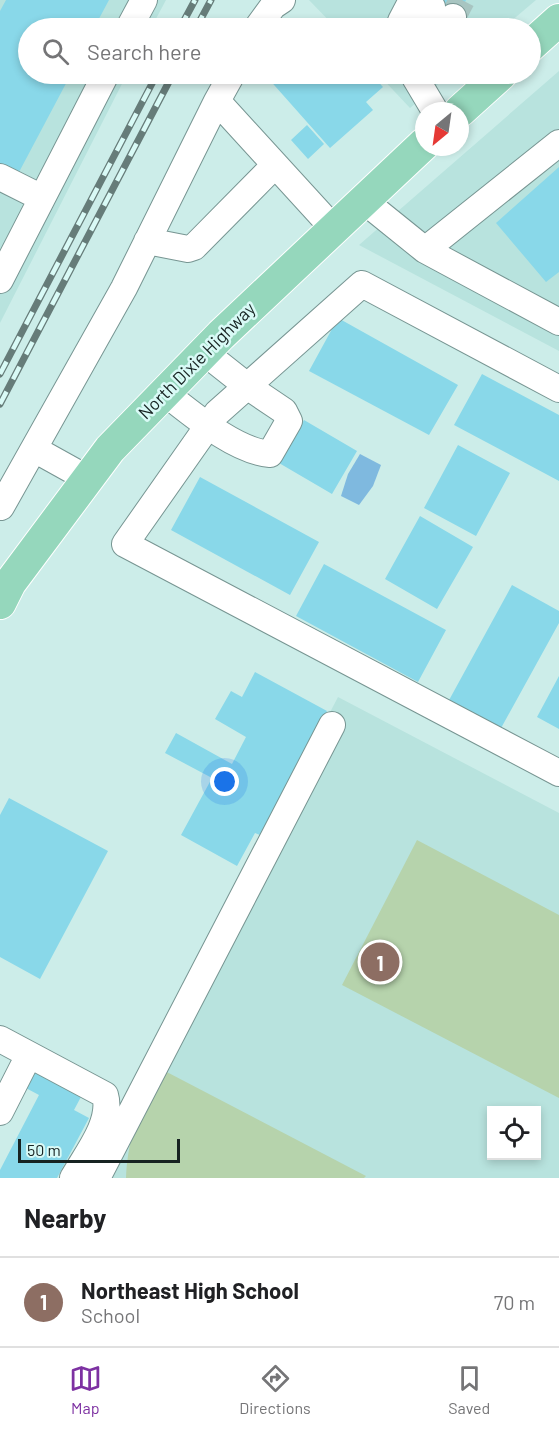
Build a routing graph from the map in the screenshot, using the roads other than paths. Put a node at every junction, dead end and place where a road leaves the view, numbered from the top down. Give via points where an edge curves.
1 (144, 0) edge
2 (282, 0) edge
3 (433, 15) edge
4 (134, 18) edge
5 (264, 18) edge
6 (417, 18) edge
7 (559, 20) edge
8 (541, 37) edge
9 (101, 84) edge
10 (226, 84) edge
11 (419, 84) edge
12 (490, 84) edge
13 (217, 101) junction
14 (430, 102) edge
15 (469, 103) edge
16 (559, 143) edge
17 (415, 152) edge
18 (275, 165) junction
19 (0, 177) edge
20 (42, 198) junction
21 (363, 200) junction
22 (333, 228) junction
23 (147, 241) junction
24 (425, 250) junction
25 (0, 280) edge
26 (559, 322) edge
27 (204, 352) junction
28 (247, 386) junction
29 (559, 389) edge
30 (165, 393) junction
31 (208, 426) junction
32 (34, 449) junction
33 (88, 479) junction
34 (1, 507) edge
35 (0, 603) edge
36 (332, 725) dead end
37 (559, 773) edge
38 (0, 1039) edge
39 (29, 1054) junction
40 (1, 1107) edge
41 (73, 1178) edge
42 (98, 1178) edge

1 - 4 lane
2 - 5 lane
3 - 6 lane
7 - 8 main road
9 - 20 lane
10 - 13 lane
11 - 14 lane
12 - 15 main road
13 - 18 lane
13 - 23 lane
16 - 24 lane
17 - 21 main road, North Dixie Highway
18 - 22 lane
18 - 23 lane via 194,247
19 - 20 lane
20 - 25 lane
21 - 22 main road, North Dixie Highway
21 - 24 lane
22 - 27 main road, North Dixie Highway
23 - 32 lane
24 - 26 lane
27 - 28 lane
27 - 30 main road, North Dixie Highway
28 - 29 lane via 362,284
28 - 31 lane
28 - 31 lane via 284,411 289,421 270,454 258,453
30 - 31 lane
30 - 33 main road, North Dixie Highway via 110,449
31 - 37 lane via 125,544
32 - 33 lane
32 - 34 lane
33 - 35 main road, North Dixie Highway via 10,583
36 - 42 lane
38 - 39 lane
39 - 40 lane
39 - 41 lane via 105,1095 104,1121

